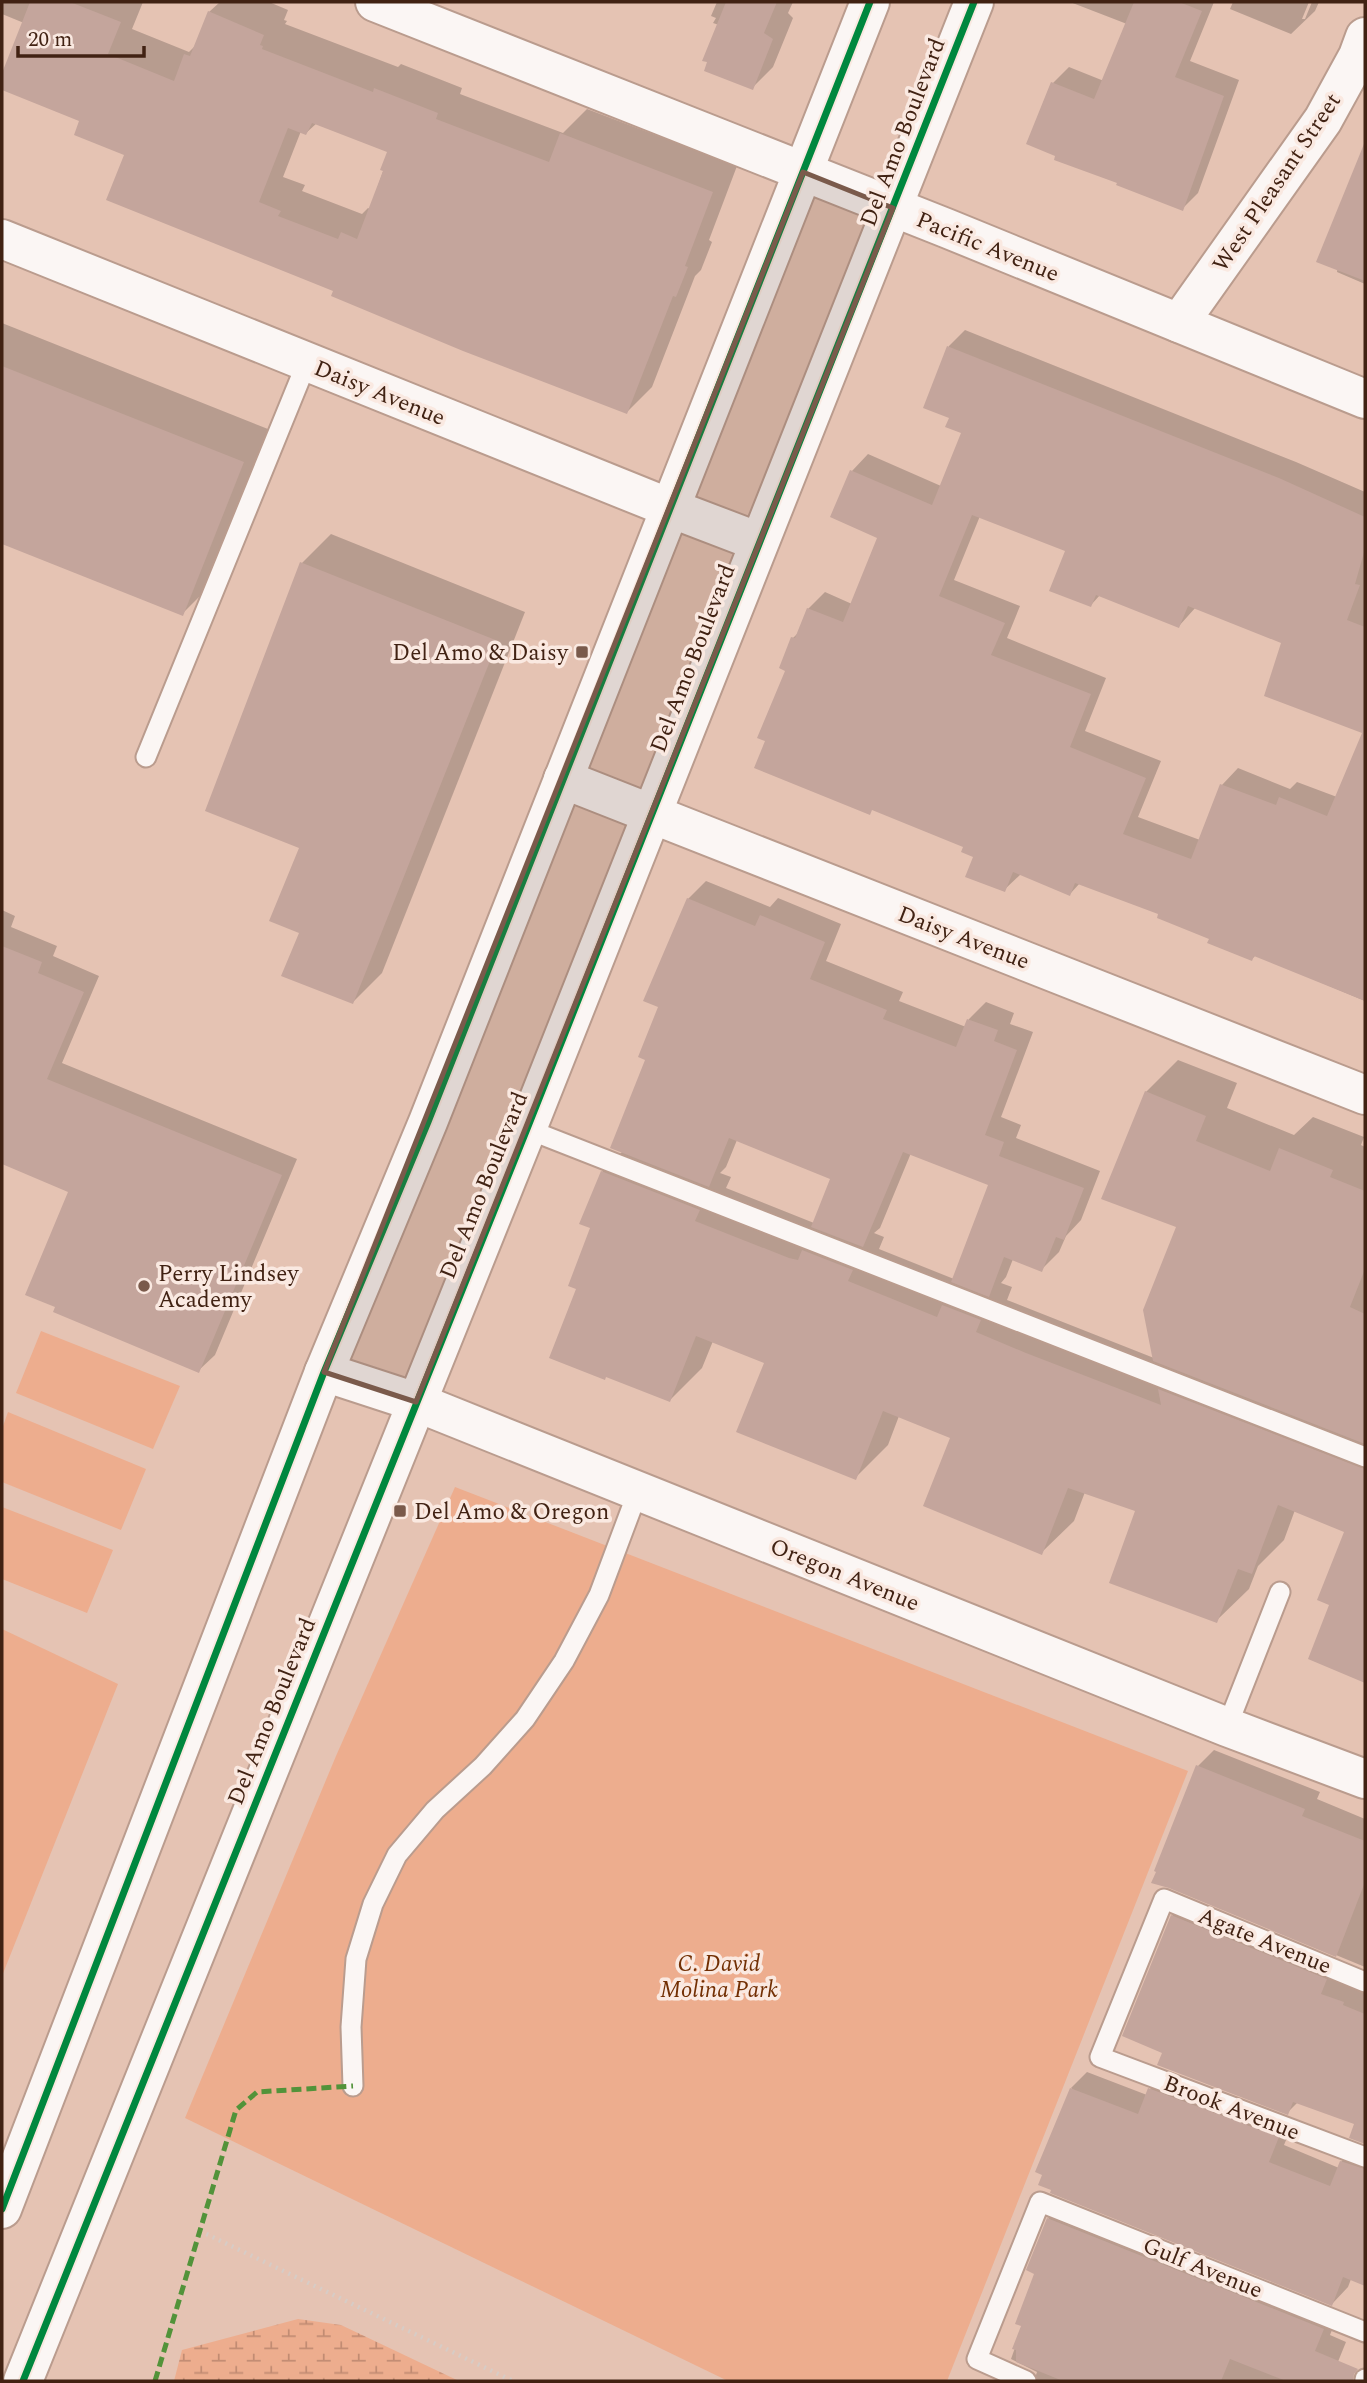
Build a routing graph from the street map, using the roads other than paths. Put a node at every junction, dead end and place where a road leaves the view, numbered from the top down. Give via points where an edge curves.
1 (375, 2) edge
2 (870, 2) edge
3 (974, 2) edge
4 (1365, 37) edge
5 (803, 172) junction
6 (893, 208) junction
7 (2, 239) edge
8 (1179, 323) junction
9 (307, 362) junction
10 (1365, 400) edge
11 (670, 509) junction
12 (759, 542) junction
13 (146, 757) dead end
14 (563, 779) junction
15 (652, 814) junction
16 (1365, 1095) edge
17 (527, 1129) junction
18 (324, 1372) junction
19 (416, 1402) junction
20 (1365, 1457) edge
21 (638, 1491) junction
22 (1280, 1592) dead end
23 (1227, 1727) junction
24 (1365, 1779) edge
25 (1365, 1982) edge
26 (1100, 2057) joint
27 (353, 2085) dead end
28 (1365, 2157) edge
29 (2, 2209) edge
30 (1365, 2332) edge
31 (23, 2381) edge
32 (1026, 2381) edge

1 - 5 main road, Pacific Avenue
2 - 5 main road
3 - 6 main road, Del Amo Boulevard
4 - 8 main road, West Pleasant Street via 1323,120
5 - 6 main road, Pacific Avenue
5 - 11 main road
6 - 8 main road, Pacific Avenue
6 - 12 main road, Del Amo Boulevard
7 - 9 main road, Daisy Avenue
8 - 10 main road, Pacific Avenue
9 - 11 main road, Daisy Avenue
9 - 13 lane
11 - 12 main road, Daisy Avenue
11 - 14 main road
12 - 15 main road, Del Amo Boulevard
14 - 15 main road, Daisy Avenue
14 - 18 main road
15 - 16 main road, Daisy Avenue
15 - 17 main road, Del Amo Boulevard
17 - 19 main road, Del Amo Boulevard
17 - 20 lane
18 - 19 main road, Oregon Avenue
18 - 29 main road
19 - 21 main road, Oregon Avenue
19 - 31 main road, Del Amo Boulevard
21 - 23 main road, Oregon Avenue
21 - 27 lane via 599,1595 565,1661 525,1719 397,1854 373,1903 356,1959
22 - 23 lane
23 - 24 main road, Oregon Avenue
25 - 26 lane, Agate Avenue via 1164,1899
26 - 28 lane, Brook Avenue
30 - 32 lane, Gulf Avenue via 1040,2202 977,2359

